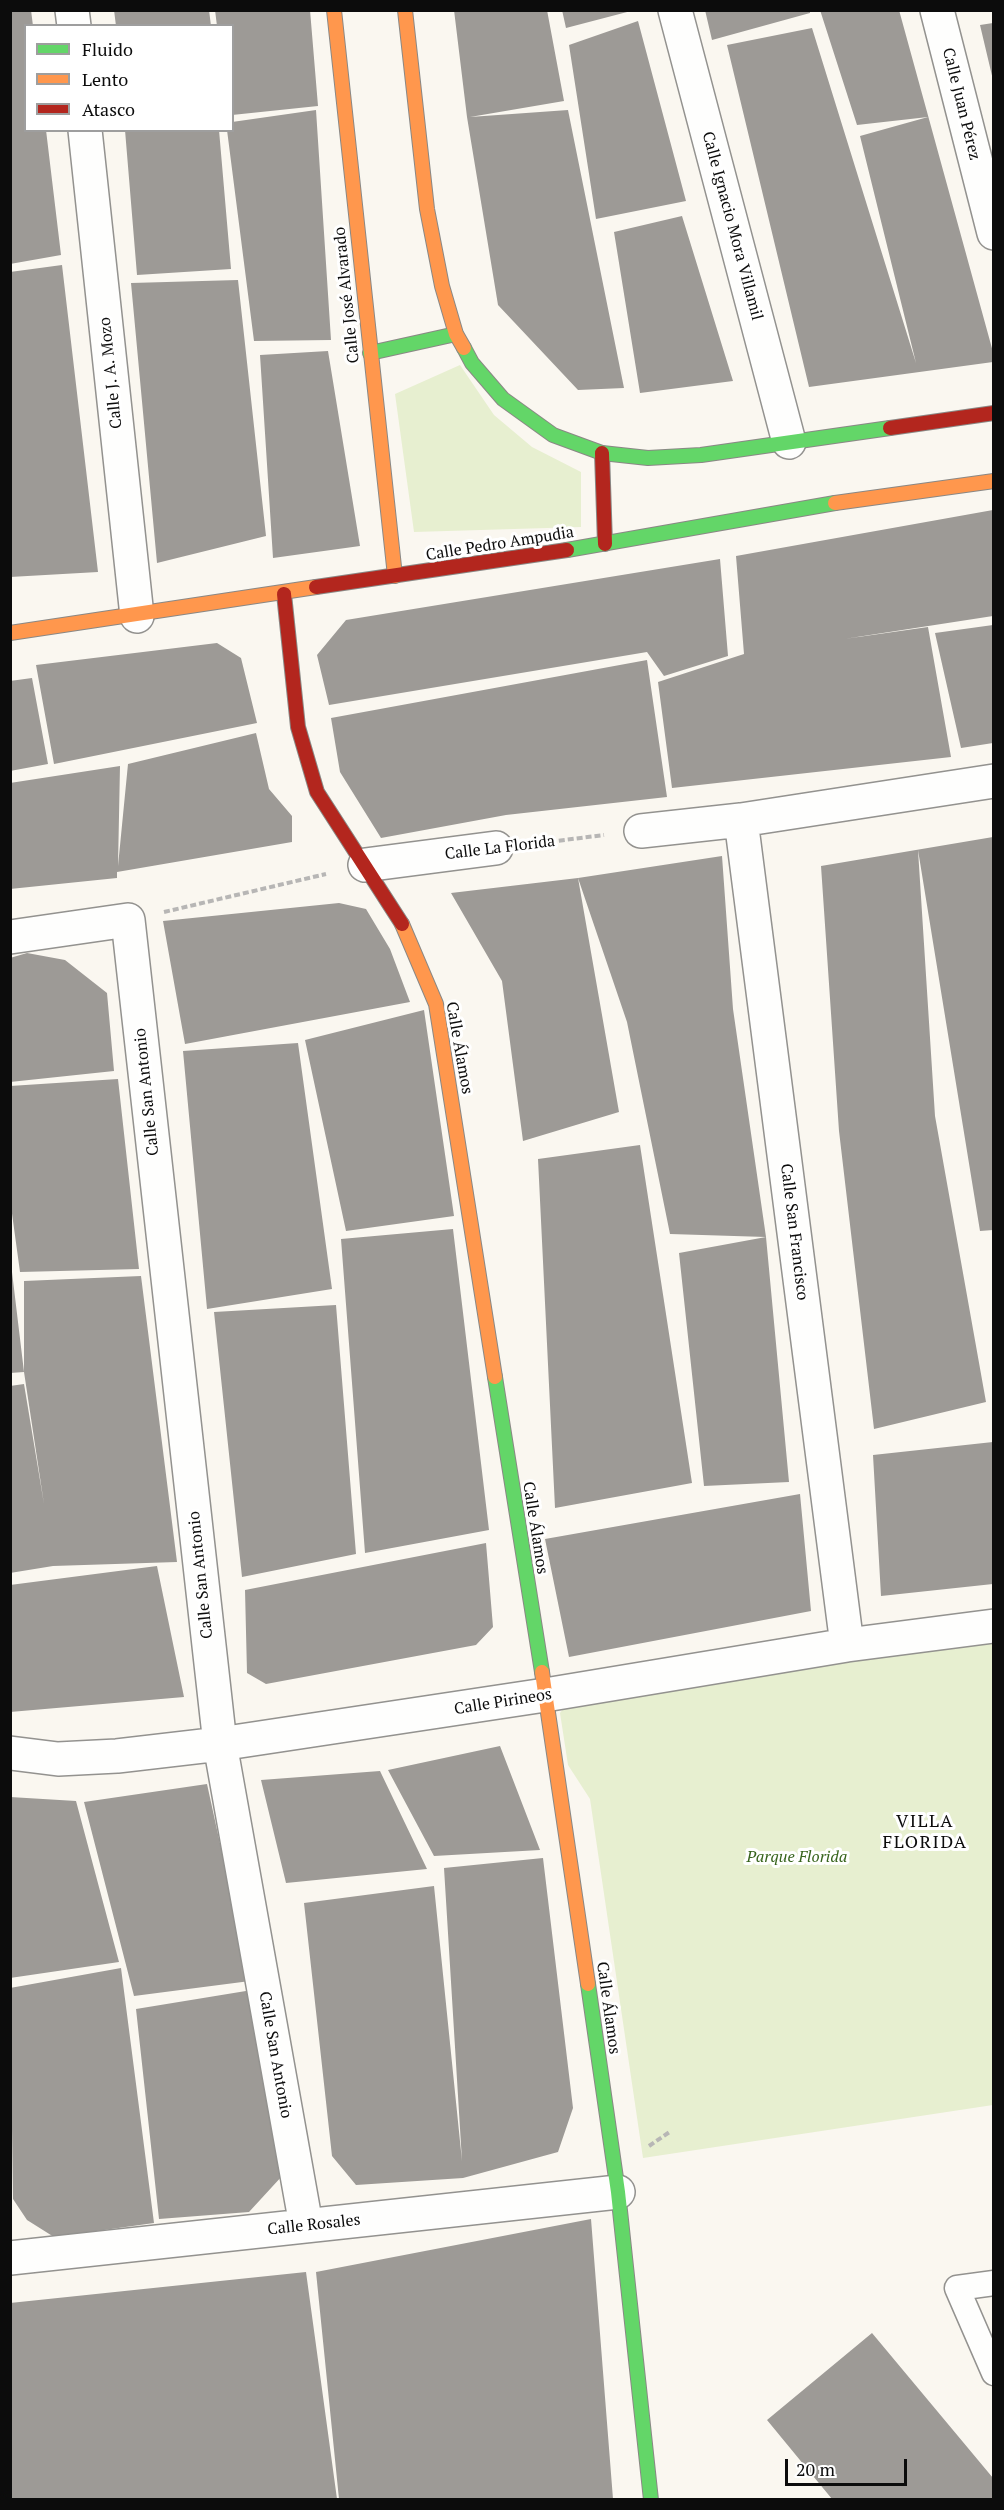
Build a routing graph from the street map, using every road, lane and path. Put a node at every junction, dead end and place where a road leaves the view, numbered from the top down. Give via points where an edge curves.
1 (334, 10) edge
2 (405, 10) edge
3 (675, 10) edge
4 (937, 10) edge
5 (85, 132) edge
6 (993, 233) edge
7 (456, 334) junction
8 (370, 353) junction
9 (993, 413) edge
10 (789, 442) junction
11 (602, 453) junction
12 (993, 481) edge
13 (605, 544) junction
14 (395, 576) junction
15 (284, 594) junction
16 (137, 616) junction
17 (10, 633) edge
18 (993, 782) edge
19 (741, 820) junction
20 (641, 831) joint
21 (496, 848) joint
22 (365, 865) junction
23 (128, 920) junction
24 (10, 937) edge
25 (993, 1626) edge
26 (847, 1645) junction
27 (545, 1695) junction
28 (220, 1744) junction
29 (10, 1753) edge
30 (618, 2192) junction
31 (306, 2225) junction
32 (10, 2258) edge
33 (993, 2283) edge
34 (993, 2373) edge
35 (651, 2499) edge

1 - 8 street, Calle José Alvarado
2 - 7 street via 427,209
3 - 10 street, Calle Ignacio Mora Villamil
4 - 6 street, Calle Juan Pérez
5 - 16 street, Calle J. A. Mozo
7 - 8 street
7 - 11 street via 472,363 503,399 553,435
8 - 14 street, Calle José Alvarado
9 - 10 street
10 - 11 street via 701,456 648,458
11 - 13 street
12 - 13 street, Calle Pedro Ampudia via 803,508
13 - 14 street, Calle Pedro Ampudia
14 - 15 street, Calle Pedro Ampudia
15 - 16 street, Calle Pedro Ampudia
15 - 22 street, Calle Álamos via 298,727 317,792
16 - 17 street, Calle Pedro Ampudia
18 - 19 street
19 - 20 street
19 - 26 street, Calle San Francisco
20 - 21 path, Calle La Florida
21 - 22 street, Calle La Florida
22 - 23 path
22 - 27 street, Calle Álamos via 407,931 436,1004
23 - 24 street
23 - 28 street, Calle San Antonio
25 - 26 street, Calle Pirineos
26 - 27 street, Calle Pirineos
27 - 28 street, Calle Pirineos
27 - 30 street, Calle Álamos
28 - 29 street, Calle Pirineos via 82,1758
28 - 31 street, Calle San Antonio
30 - 31 street, Calle Rosales
30 - 35 street, Calle Álamos
31 - 32 street, Calle Rosales
33 - 34 lane via 957,2288

